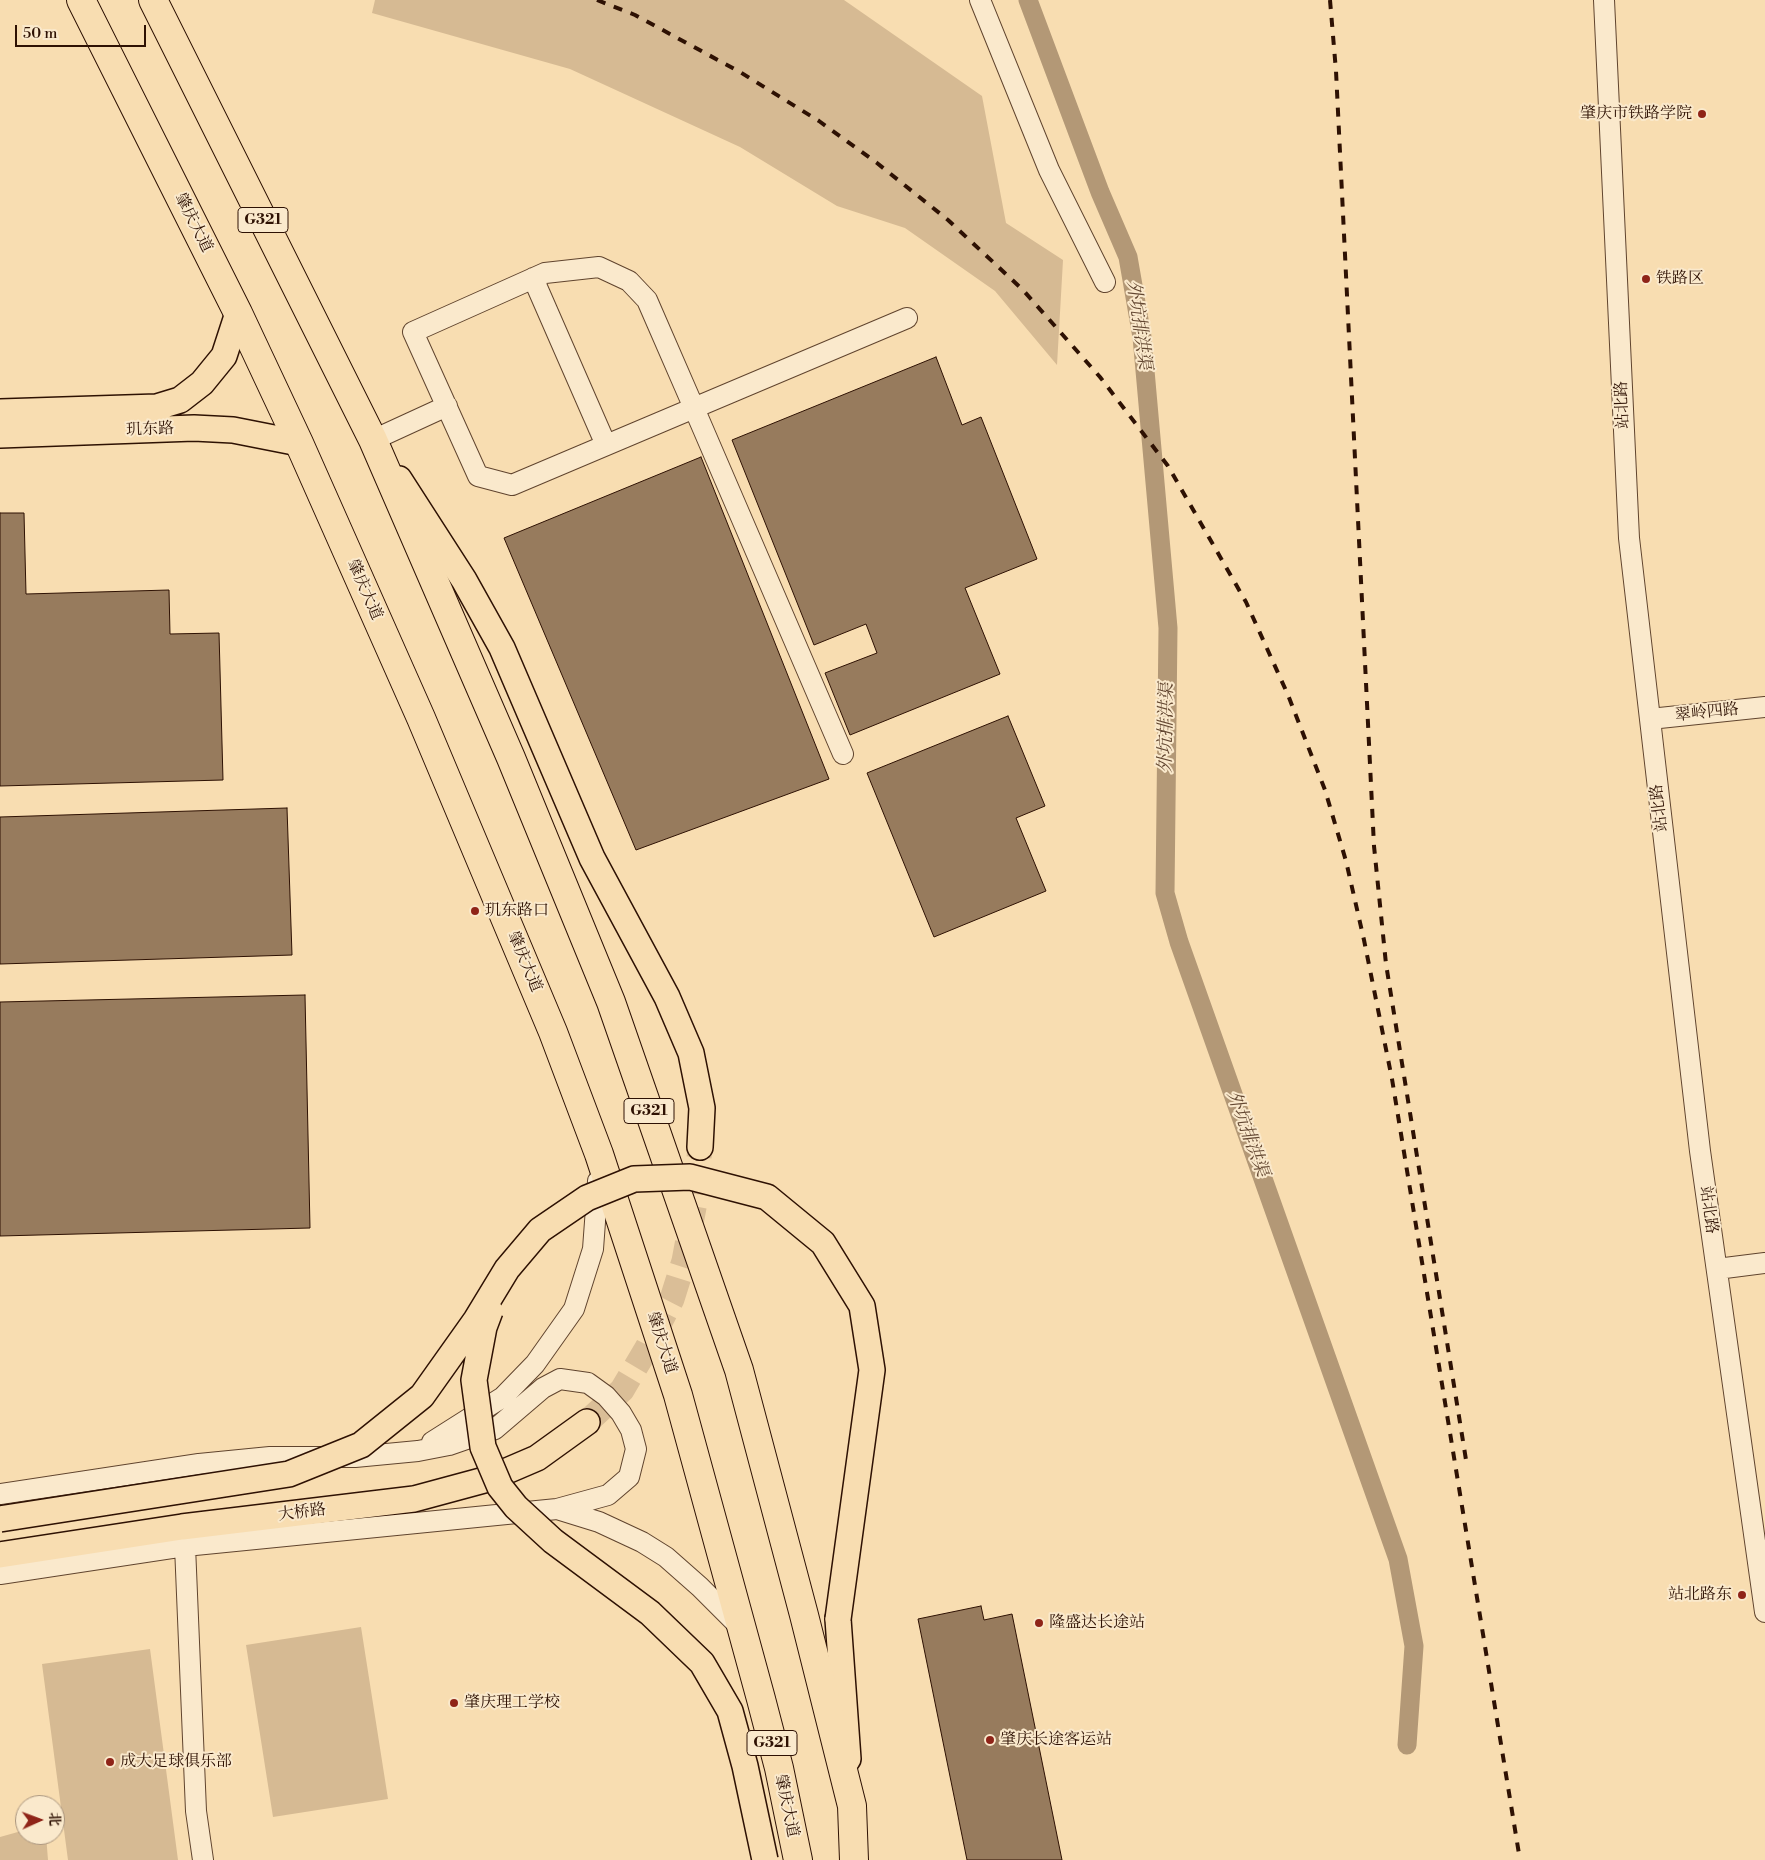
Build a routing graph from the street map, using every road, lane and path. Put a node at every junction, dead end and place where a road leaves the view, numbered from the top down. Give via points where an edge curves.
1 (81, 0) edge
2 (153, 0) edge
3 (980, 0) edge
4 (1604, 0) edge
5 (533, 278) junction
6 (1105, 282) dead end
7 (238, 313) junction
8 (907, 318) dead end
9 (447, 406) junction
10 (694, 408) junction
11 (0, 412) edge
12 (0, 435) edge
13 (373, 440) junction
14 (299, 443) junction
15 (606, 445) junction
16 (1765, 706) edge
17 (1650, 719) junction
18 (842, 754) dead end
19 (700, 1147) tunnel mouth
20 (599, 1154) junction
21 (1765, 1263) edge
22 (506, 1269) junction
23 (1717, 1270) junction
24 (587, 1422) tunnel mouth
25 (418, 1451) junction
26 (0, 1494) edge
27 (558, 1509) junction
28 (0, 1518) edge
29 (185, 1546) junction
30 (0, 1555) edge
31 (0, 1574) edge
32 (1765, 1612) edge
33 (740, 1628) junction
34 (852, 1806) junction
35 (203, 1860) edge
36 (765, 1860) edge
37 (798, 1860) edge
38 (854, 1860) edge
39 (867, 1860) edge

1 - 7 highway, 肇庆大道 / G321
2 - 13 highway, G321
3 - 6 street via 1050,170
4 - 17 street, 站北路 via 1629,538
5 - 9 street via 414,332
5 - 10 street via 545,273 599,267 629,281 647,300
5 - 15 street
7 - 11 main road, 玑东路 via 224,356 202,383 180,400 158,407
7 - 14 highway, 肇庆大道 / G321
8 - 10 street
9 - 13 street
9 - 15 street via 478,476 512,485
10 - 15 street
10 - 18 street
12 - 14 main road, 玑东路 via 194,428 233,430
13 - 19 main road via 464,580 502,648 592,858 667,997 691,1053 702,1108
13 - 34 highway, G321 via 511,758 607,993 679,1195 739,1370
14 - 20 highway, 肇庆大道 / G321 via 422,718 553,1032
16 - 17 street, 翠岭四路
17 - 23 street, 站北路 via 1700,1151
20 - 25 street via 593,1249 574,1309 535,1364 503,1398
20 - 33 highway, 肇庆大道 / G321 via 678,1395
21 - 23 street
22 - 28 main road, bridge via 476,1320 422,1396 361,1444 289,1474
22 - 34 main road, bridge via 540,1230 587,1198 634,1179 690,1177 767,1197 823,1243 862,1306 872,1370 838,1619
22 - 36 main road, bridge via 484,1327 474,1380 483,1448 500,1487 552,1541 650,1612 702,1663 730,1711
23 - 32 street, 站北路
24 - 30 main road, 大桥路 via 537,1458 488,1479 414,1499
25 - 26 street via 217,1462
25 - 27 street via 449,1445 495,1429 543,1388 560,1379 588,1383 621,1413 631,1430 636,1449 629,1477 608,1495
27 - 29 street
27 - 33 street via 599,1522 666,1557
29 - 31 street
29 - 35 street via 196,1811
33 - 37 highway, 肇庆大道 / G321 via 778,1768
34 - 38 highway, G321
34 - 39 street

